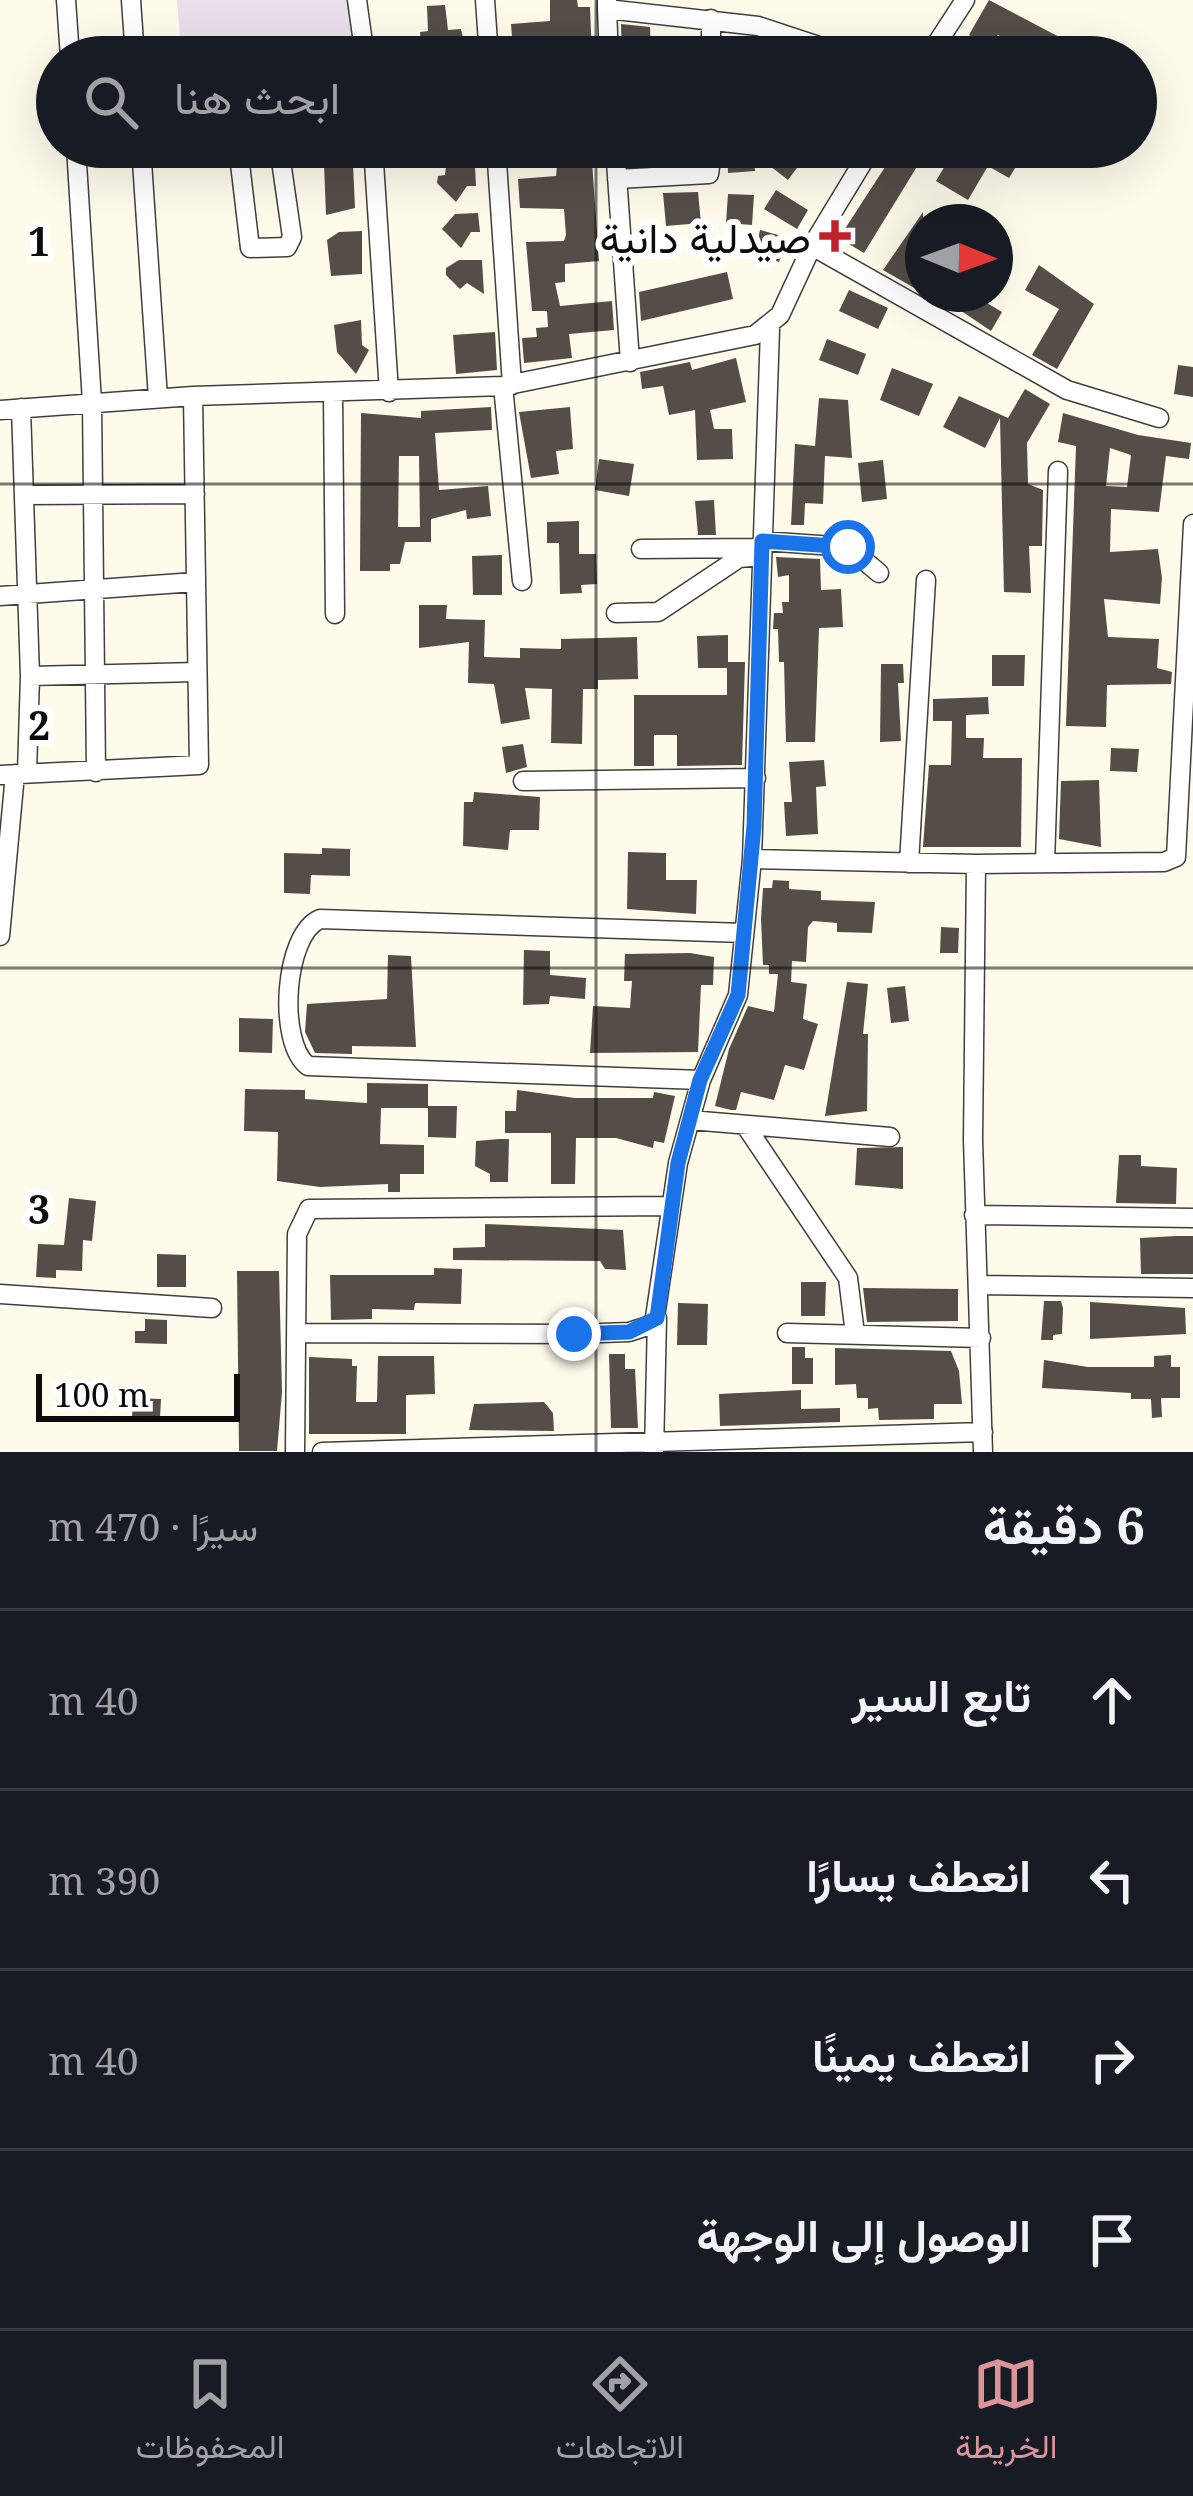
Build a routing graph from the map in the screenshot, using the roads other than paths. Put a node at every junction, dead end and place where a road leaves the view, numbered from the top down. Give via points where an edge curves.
1 (66, 0) edge
2 (131, 0) edge
3 (485, 0) edge
4 (965, 0) edge
5 (366, 1) edge
6 (607, 5) edge
7 (720, 13) edge
8 (69, 36) edge
9 (134, 36) edge
10 (365, 36) edge
11 (488, 36) edge
12 (609, 36) edge
13 (799, 36) edge
14 (942, 36) edge
15 (77, 168) edge
16 (142, 168) edge
17 (240, 168) edge
18 (282, 168) edge
19 (374, 168) edge
20 (497, 168) edge
21 (616, 168) edge
22 (710, 168) edge
23 (859, 168) edge
24 (617, 179) junction
25 (812, 246) junction
26 (770, 329) junction
27 (630, 362) junction
28 (508, 386) junction
29 (389, 392) junction
30 (334, 394) junction
31 (193, 395) junction
32 (158, 398) junction
33 (92, 402) junction
34 (21, 408) junction
35 (0, 410) edge
36 (1159, 418) dead end
37 (1058, 471) dead end
38 (93, 493) junction
39 (195, 494) junction
40 (26, 495) junction
41 (1193, 524) edge
42 (762, 548) junction
43 (641, 549) dead end
44 (879, 573) dead end
45 (926, 580) dead end
46 (522, 581) dead end
47 (195, 582) junction
48 (93, 586) junction
49 (28, 593) junction
50 (1191, 595) edge
51 (0, 596) edge
52 (335, 614) dead end
53 (616, 614) dead end
54 (197, 672) junction
55 (31, 676) junction
56 (94, 677) junction
57 (96, 772) junction
58 (14, 774) edge
59 (756, 778) junction
60 (523, 781) dead end
61 (5, 831) edge
62 (752, 859) junction
63 (909, 863) junction
64 (976, 863) junction
65 (1045, 863) junction
66 (744, 933) junction
67 (0, 936) edge
68 (700, 1080) junction
69 (690, 1120) junction
70 (745, 1125) junction
71 (890, 1137) dead end
72 (670, 1207) junction
73 (974, 1215) junction
74 (1193, 1218) edge
75 (978, 1285) junction
76 (1193, 1288) edge
77 (0, 1294) edge
78 (212, 1308) dead end
79 (657, 1318) junction
80 (787, 1333) dead end
81 (298, 1334) junction
82 (855, 1334) junction
83 (981, 1338) junction
84 (983, 1442) edge
85 (654, 1449) edge
86 (295, 1452) edge
87 (322, 1452) edge

1 - 8 street
2 - 9 street
3 - 11 street
4 - 14 street
5 - 10 street
6 - 7 street
6 - 12 street
7 - 13 street
15 - 33 street
16 - 32 street
17 - 18 street via 245,231 259,252 287,247 292,237
19 - 29 street
20 - 28 street
21 - 24 street
22 - 24 street
23 - 25 street
24 - 27 street
25 - 26 street
25 - 36 street via 1066,390
26 - 27 street
26 - 42 street
27 - 28 street
28 - 29 street
28 - 46 street
29 - 30 street
30 - 31 street
30 - 52 street
31 - 32 street
31 - 39 street
32 - 33 street
33 - 34 street
33 - 38 street
34 - 35 street
34 - 40 street
37 - 65 street
38 - 39 street
38 - 40 street
38 - 48 street
39 - 47 street
40 - 49 street
41 - 50 street
42 - 43 street
42 - 44 street via 848,547
42 - 53 street via 658,612
42 - 59 street
45 - 63 street
47 - 48 street
47 - 54 street
48 - 49 street
48 - 56 street
49 - 51 street
49 - 55 street
50 - 65 street via 1176,857
54 - 56 street
54 - 57 street via 198,767
55 - 56 street
55 - 58 street
56 - 57 street
57 - 58 street
58 - 61 street
59 - 60 street
59 - 62 street
61 - 67 street
62 - 63 street
62 - 66 street
63 - 64 street
64 - 65 street
64 - 73 street
66 - 68 street via 734,1009
66 - 68 street via 320,919 297,944 290,1039 308,1066
68 - 69 street
69 - 70 street
69 - 72 street
70 - 71 street
70 - 82 street via 848,1278
72 - 79 street
72 - 81 street via 314,1207 297,1234
73 - 74 street
73 - 75 street
75 - 76 street
75 - 83 street
77 - 78 street
79 - 81 street via 611,1333
79 - 85 street
80 - 82 street
81 - 86 street
82 - 83 street
83 - 84 street
84 - 85 street
85 - 87 street

